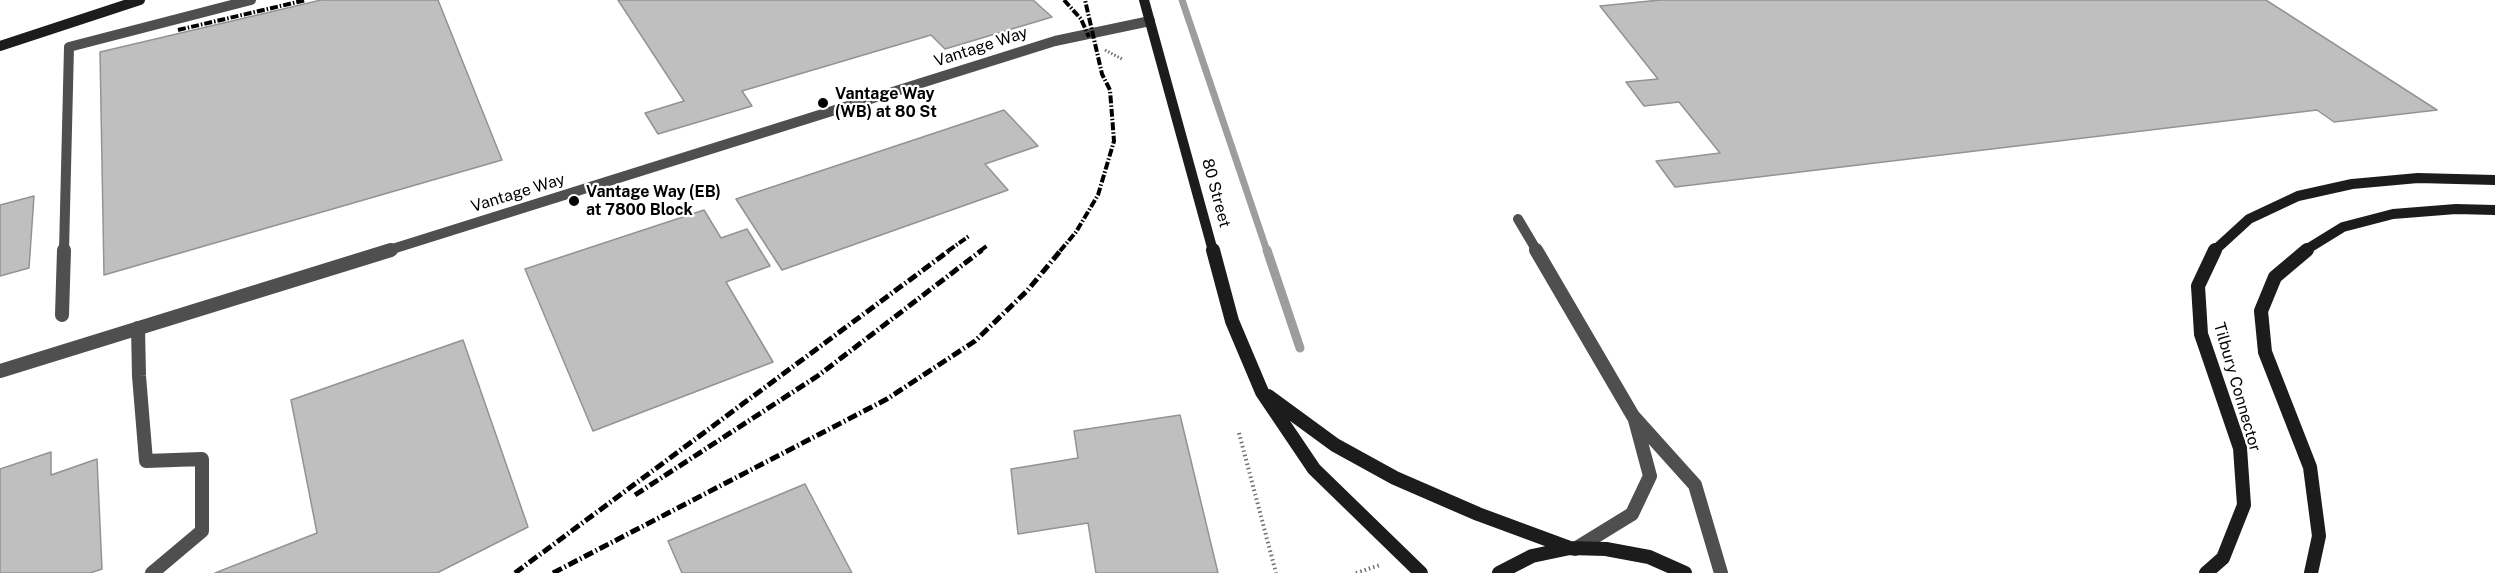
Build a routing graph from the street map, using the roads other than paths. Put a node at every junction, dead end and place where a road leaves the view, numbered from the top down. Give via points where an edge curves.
1 (140, 0) edge
2 (251, 0) edge
3 (1144, 0) edge
4 (1150, 21) junction
5 (0, 46) edge
6 (2495, 180) edge
7 (2495, 210) edge
8 (1518, 219) dead end
9 (62, 315) dead end
10 (138, 328) junction
11 (0, 371) edge
12 (1262, 392) junction
13 (1634, 416) junction
14 (1573, 548) junction
15 (152, 573) edge
16 (1420, 573) edge
17 (1499, 573) edge
18 (1685, 573) edge
19 (1721, 573) edge
20 (2206, 573) edge
21 (2311, 573) edge

1 - 5 street
2 - 9 street via 69,47
3 - 4 street, 80 Street
4 - 10 street, Vantage Way via 1055,41 1002,57
4 - 12 street, 80 Street via 1232,321
6 - 20 street, Tilbury Connector via 2418,178 2352,184 2298,196 2249,219 2214,251 2198,286 2201,334 2240,448 2244,505 2223,558
7 - 21 street via 2393,214 2343,227 2305,251 2275,277 2261,311 2265,352 2310,467 2319,536
8 - 13 street
10 - 11 street, Vantage Way
10 - 15 street via 146,461 202,459 202,531
12 - 14 street via 1335,445 1395,478 1478,514
12 - 16 street, 80 Street via 1314,469
13 - 14 street via 1650,476 1632,514
13 - 19 street via 1695,485
14 - 17 street via 1532,556
14 - 18 street via 1605,549 1649,558

